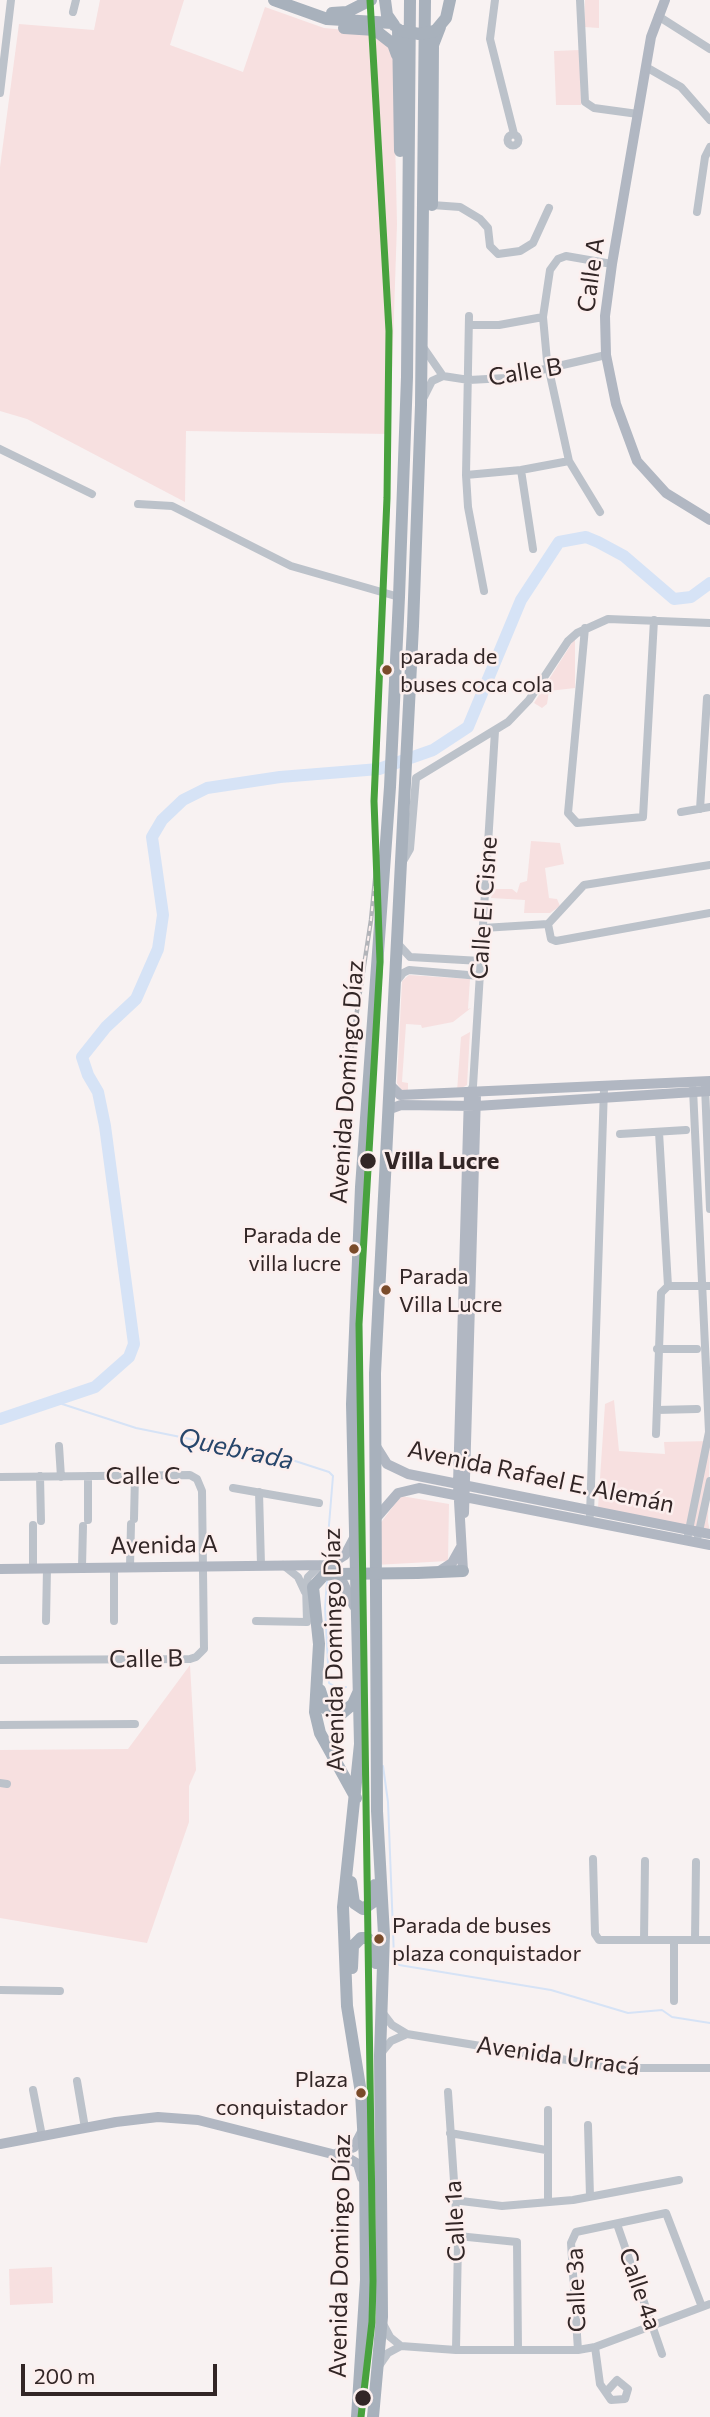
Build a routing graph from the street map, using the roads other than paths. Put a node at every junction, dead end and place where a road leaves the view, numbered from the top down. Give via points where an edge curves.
1 (11, 0) edge
2 (76, 0) edge
3 (274, 0) edge
4 (356, 0) edge
5 (371, 0) edge
6 (385, 0) edge
7 (410, 0) edge
8 (425, 0) edge
9 (495, 0) edge
10 (580, 0) edge
11 (665, 0) edge
12 (451, 1) edge
13 (309, 11) junction
14 (73, 12) dead end
15 (658, 16) junction
16 (398, 27) junction
17 (438, 29) junction
18 (710, 49) edge
19 (646, 67) junction
20 (400, 68) junction
21 (0, 93) edge
22 (638, 114) junction
23 (710, 120) edge
24 (514, 134) dead end
25 (710, 147) edge
26 (432, 205) junction
27 (549, 208) dead end
28 (697, 212) dead end
29 (423, 250) junction
30 (612, 264) junction
31 (408, 285) junction
32 (543, 317) junction
33 (422, 345) junction
34 (606, 355) junction
35 (551, 370) junction
36 (443, 376) junction
37 (469, 380) junction
38 (421, 405) junction
39 (0, 449) edge
40 (569, 461) junction
41 (521, 470) junction
42 (466, 475) junction
43 (92, 494) dead end
44 (138, 504) dead end
45 (600, 512) dead end
46 (710, 520) edge
47 (533, 550) dead end
48 (484, 591) dead end
49 (399, 597) junction
50 (654, 620) junction
51 (710, 623) edge
52 (585, 628) junction
53 (708, 698) dead end
54 (495, 730) junction
55 (710, 807) edge
56 (700, 809) junction
57 (681, 812) dead end
58 (401, 864) junction
59 (710, 865) edge
60 (710, 913) edge
61 (548, 923) junction
62 (483, 928) junction
63 (397, 939) junction
64 (481, 961) junction
65 (480, 976) junction
66 (394, 988) junction
67 (389, 1084) junction
68 (708, 1086) edge
69 (693, 1088) junction
70 (604, 1092) junction
71 (472, 1097) junction
72 (388, 1116) junction
73 (687, 1130) dead end
74 (659, 1132) junction
75 (620, 1135) dead end
76 (706, 1168) edge
77 (710, 1209) edge
78 (706, 1247) edge
79 (668, 1286) junction
80 (706, 1287) edge
81 (708, 1315) edge
82 (657, 1349) junction
83 (697, 1349) dead end
84 (709, 1377) edge
85 (697, 1409) dead end
86 (657, 1410) junction
87 (710, 1432) edge
88 (656, 1434) dead end
89 (376, 1445) junction
90 (60, 1446) dead end
91 (135, 1475) junction
92 (40, 1476) junction
93 (88, 1476) junction
94 (0, 1477) edge
95 (61, 1477) junction
96 (710, 1481) edge
97 (233, 1488) dead end
98 (697, 1489) junction
99 (462, 1491) junction
100 (709, 1491) edge
101 (259, 1492) junction
102 (319, 1503) dead end
103 (485, 1503) junction
104 (378, 1516) junction
105 (590, 1516) junction
106 (462, 1519) junction
107 (696, 1536) edge
108 (354, 1538) junction
109 (710, 1545) edge
110 (461, 1547) junction
111 (261, 1565) junction
112 (283, 1565) junction
113 (201, 1566) junction
114 (82, 1567) junction
115 (114, 1567) junction
116 (130, 1567) junction
117 (47, 1568) junction
118 (328, 1568) junction
119 (0, 1569) edge
120 (33, 1569) junction
121 (463, 1571) joint
122 (438, 1572) junction
123 (305, 1594) junction
124 (357, 1613) junction
125 (46, 1621) dead end
126 (114, 1621) dead end
127 (256, 1621) dead end
128 (0, 1661) edge
129 (318, 1676) junction
130 (359, 1691) junction
131 (135, 1724) dead end
132 (0, 1725) edge
133 (356, 1798) junction
134 (377, 1811) junction
135 (354, 1812) junction
136 (593, 1858) dead end
137 (645, 1861) dead end
138 (696, 1862) dead end
139 (644, 1940) junction
140 (674, 1940) junction
141 (695, 1940) junction
142 (710, 1940) edge
143 (0, 1990) edge
144 (60, 1991) dead end
145 (674, 2001) dead end
146 (382, 2012) junction
147 (350, 2028) junction
148 (407, 2034) junction
149 (380, 2055) junction
150 (710, 2068) edge
151 (77, 2081) dead end
152 (33, 2090) dead end
153 (448, 2092) dead end
154 (548, 2110) dead end
155 (588, 2125) dead end
156 (364, 2127) junction
157 (85, 2128) junction
158 (450, 2133) junction
159 (42, 2136) junction
160 (0, 2144) edge
161 (546, 2150) junction
162 (336, 2154) junction
163 (679, 2180) dead end
164 (364, 2189) junction
165 (590, 2197) junction
166 (453, 2200) junction
167 (548, 2202) junction
168 (617, 2224) junction
169 (458, 2236) junction
170 (706, 2306) edge
171 (382, 2317) junction
172 (654, 2327) junction
173 (401, 2346) junction
174 (594, 2347) junction
175 (456, 2350) junction
176 (518, 2350) junction
177 (578, 2350) junction
178 (662, 2354) dead end
179 (377, 2372) junction
180 (607, 2391) dead end
181 (357, 2417) edge
182 (373, 2417) edge

1 - 21 street
2 - 14 street
3 - 13 main road
4 - 13 main road
5 - 13 main road via 347,12
6 - 16 main road
7 - 31 main road, Avenida Domingo Díaz
8 - 29 main road, Avenida Domingo Díaz
9 - 24 street via 490,39
10 - 22 street via 585,102 594,108
11 - 15 street, Calle A
12 - 17 main road
13 - 16 main road via 336,20
13 - 20 main road via 337,26 374,30 385,36 393,44
15 - 18 street
15 - 19 street, Calle A
16 - 17 main road, bridge via 419,34
16 - 20 main road
17 - 26 main road via 433,45
19 - 22 street, Calle A
19 - 23 street via 681,87
20 - 31 main road via 402,246
22 - 30 street, Calle A
25 - 28 street
26 - 27 street via 460,207 480,219 498,254 520,251 533,243
26 - 29 main road
29 - 33 main road, Avenida Domingo Díaz
30 - 32 street via 566,256 558,259 550,270
30 - 34 street, Calle A via 605,316
31 - 49 main road, Avenida Domingo Díaz
32 - 35 street
32 - 37 street via 499,325 469,321
33 - 36 street
33 - 38 main road, Avenida Domingo Díaz
34 - 35 street, Calle B
34 - 46 street, Calle A via 616,404 637,461 666,493
35 - 37 street, Calle B
35 - 40 street
36 - 37 street, Calle B
36 - 38 street via 432,381
37 - 42 street
38 - 58 main road, Avenida Domingo Díaz
39 - 43 street
40 - 41 street
40 - 45 street
41 - 42 street
41 - 47 street
42 - 48 street
44 - 49 street via 172,506 291,566
49 - 108 main road, Avenida Domingo Díaz via 355,1295
50 - 51 street
50 - 52 street via 608,619
50 - 52 street via 643,817 577,823 568,813
52 - 54 street via 568,640 524,706
53 - 56 street
54 - 58 street via 416,778 410,849
54 - 62 street, Calle El Cisne
55 - 56 street
56 - 57 street
58 - 63 main road, Avenida Domingo Díaz
59 - 61 street via 584,885
60 - 61 street via 556,941 551,939
61 - 62 street
62 - 64 street, Calle El Cisne
63 - 64 street via 410,957
63 - 66 main road, Avenida Domingo Díaz
64 - 65 street, Calle El Cisne
65 - 66 street via 409,971 397,978
65 - 71 street, Calle El Cisne
66 - 67 main road, Avenida Domingo Díaz
67 - 71 street via 400,1095
67 - 72 main road, Avenida Domingo Díaz
68 - 69 street
68 - 76 street
69 - 70 street
69 - 76 street
70 - 71 street
70 - 105 street
71 - 72 street via 401,1105 390,1109
71 - 99 street
72 - 89 main road, Avenida Domingo Díaz via 375,1373
73 - 74 street
74 - 75 street
74 - 79 street
76 - 77 street
76 - 78 street
78 - 80 street
79 - 80 street
79 - 82 street via 661,1293
80 - 81 street
81 - 84 street
82 - 83 street
82 - 86 street
84 - 87 street
85 - 86 street
86 - 88 street
87 - 98 street
89 - 99 street, Avenida Rafael E. Alemán via 379,1455 397,1470
89 - 104 main road, Avenida Domingo Díaz
90 - 95 street
91 - 93 street, Calle C
91 - 113 street, Calle C via 190,1475 197,1479 202,1491
91 - 116 street
92 - 94 street, Calle C
92 - 95 street, Calle C
92 - 120 street
93 - 95 street, Calle C
93 - 114 street
96 - 100 street
97 - 101 street
98 - 100 street
98 - 107 street
99 - 103 street, Avenida Rafael E. Alemán
99 - 104 street, Avenida Rafael E. Alemán via 419,1488 398,1493
99 - 105 street, Avenida Rafael E. Alemán
99 - 106 street
100 - 107 street
101 - 102 street
101 - 111 street
103 - 105 street, Avenida Rafael E. Alemán
103 - 106 street via 472,1505
104 - 134 main road, Avenida Domingo Díaz via 374,1605
105 - 107 street, Avenida Rafael E. Alemán
106 - 110 street
107 - 109 street, Avenida Rafael E. Alemán
108 - 118 street via 345,1555
108 - 124 main road, Avenida Domingo Díaz
110 - 121 street
110 - 122 street via 452,1563
111 - 112 street, Avenida A
111 - 113 street, Avenida A
112 - 118 street, Avenida A
112 - 123 street via 298,1577
113 - 116 street, Avenida A
113 - 128 street, Calle B via 204,1649 196,1657
114 - 115 street, Avenida A
114 - 117 street, Avenida A
115 - 116 street, Avenida A
115 - 126 street
117 - 120 street, Avenida A
117 - 125 street
118 - 122 main road, bridge
118 - 123 street via 308,1577
118 - 124 street via 339,1571
118 - 129 main road via 313,1587
119 - 120 street, Avenida A
121 - 122 main road
123 - 127 street via 307,1622
124 - 130 main road, Avenida Domingo Díaz
129 - 130 main road via 321,1702 331,1714 347,1711
129 - 133 main road via 315,1712 320,1733
130 - 133 main road, Avenida Domingo Díaz
131 - 132 street
133 - 135 main road, Avenida Domingo Díaz
134 - 135 main road via 375,1893 373,1902 363,1909 351,1896
134 - 146 main road, Avenida Domingo Díaz via 384,1935
135 - 147 main road, Avenida Domingo Díaz via 343,1907
136 - 139 street via 595,1934 599,1940
137 - 139 street
138 - 141 street
139 - 140 street
140 - 141 street
140 - 145 street
141 - 142 street
143 - 144 street
146 - 147 main road via 374,1945 361,1938 352,1954
146 - 148 street
146 - 149 main road, Avenida Domingo Díaz
147 - 156 main road, Avenida Domingo Díaz
148 - 149 street via 391,2041
148 - 150 street, Avenida Urracá via 616,2068
149 - 171 main road, Avenida Domingo Díaz
151 - 157 street
152 - 159 street
153 - 158 street, Calle 1a
154 - 161 street
155 - 165 street
156 - 162 street via 354,2147
156 - 164 main road, Avenida Domingo Díaz
157 - 159 street
157 - 162 street via 158,2117 198,2120
158 - 161 street
158 - 166 street, Calle 1a
159 - 160 street
161 - 167 street
162 - 164 street via 358,2164
163 - 165 street
164 - 181 main road, Avenida Domingo Díaz via 366,2280
165 - 167 street
166 - 167 street via 502,2206
166 - 169 street, Calle 1a
168 - 170 street via 666,2213
168 - 172 street, Calle 4a
168 - 177 street, Calle 3a via 576,2232 571,2243
169 - 175 street, Calle 1a
169 - 176 street via 510,2239 519,2247
170 - 172 street
171 - 173 street via 390,2337
171 - 179 main road, Avenida Domingo Díaz
172 - 174 street
172 - 178 street, Calle 4a
173 - 175 street
173 - 179 street via 388,2353
174 - 177 street
174 - 180 street via 600,2384
175 - 176 street
176 - 177 street
179 - 182 main road, Avenida Domingo Díaz

